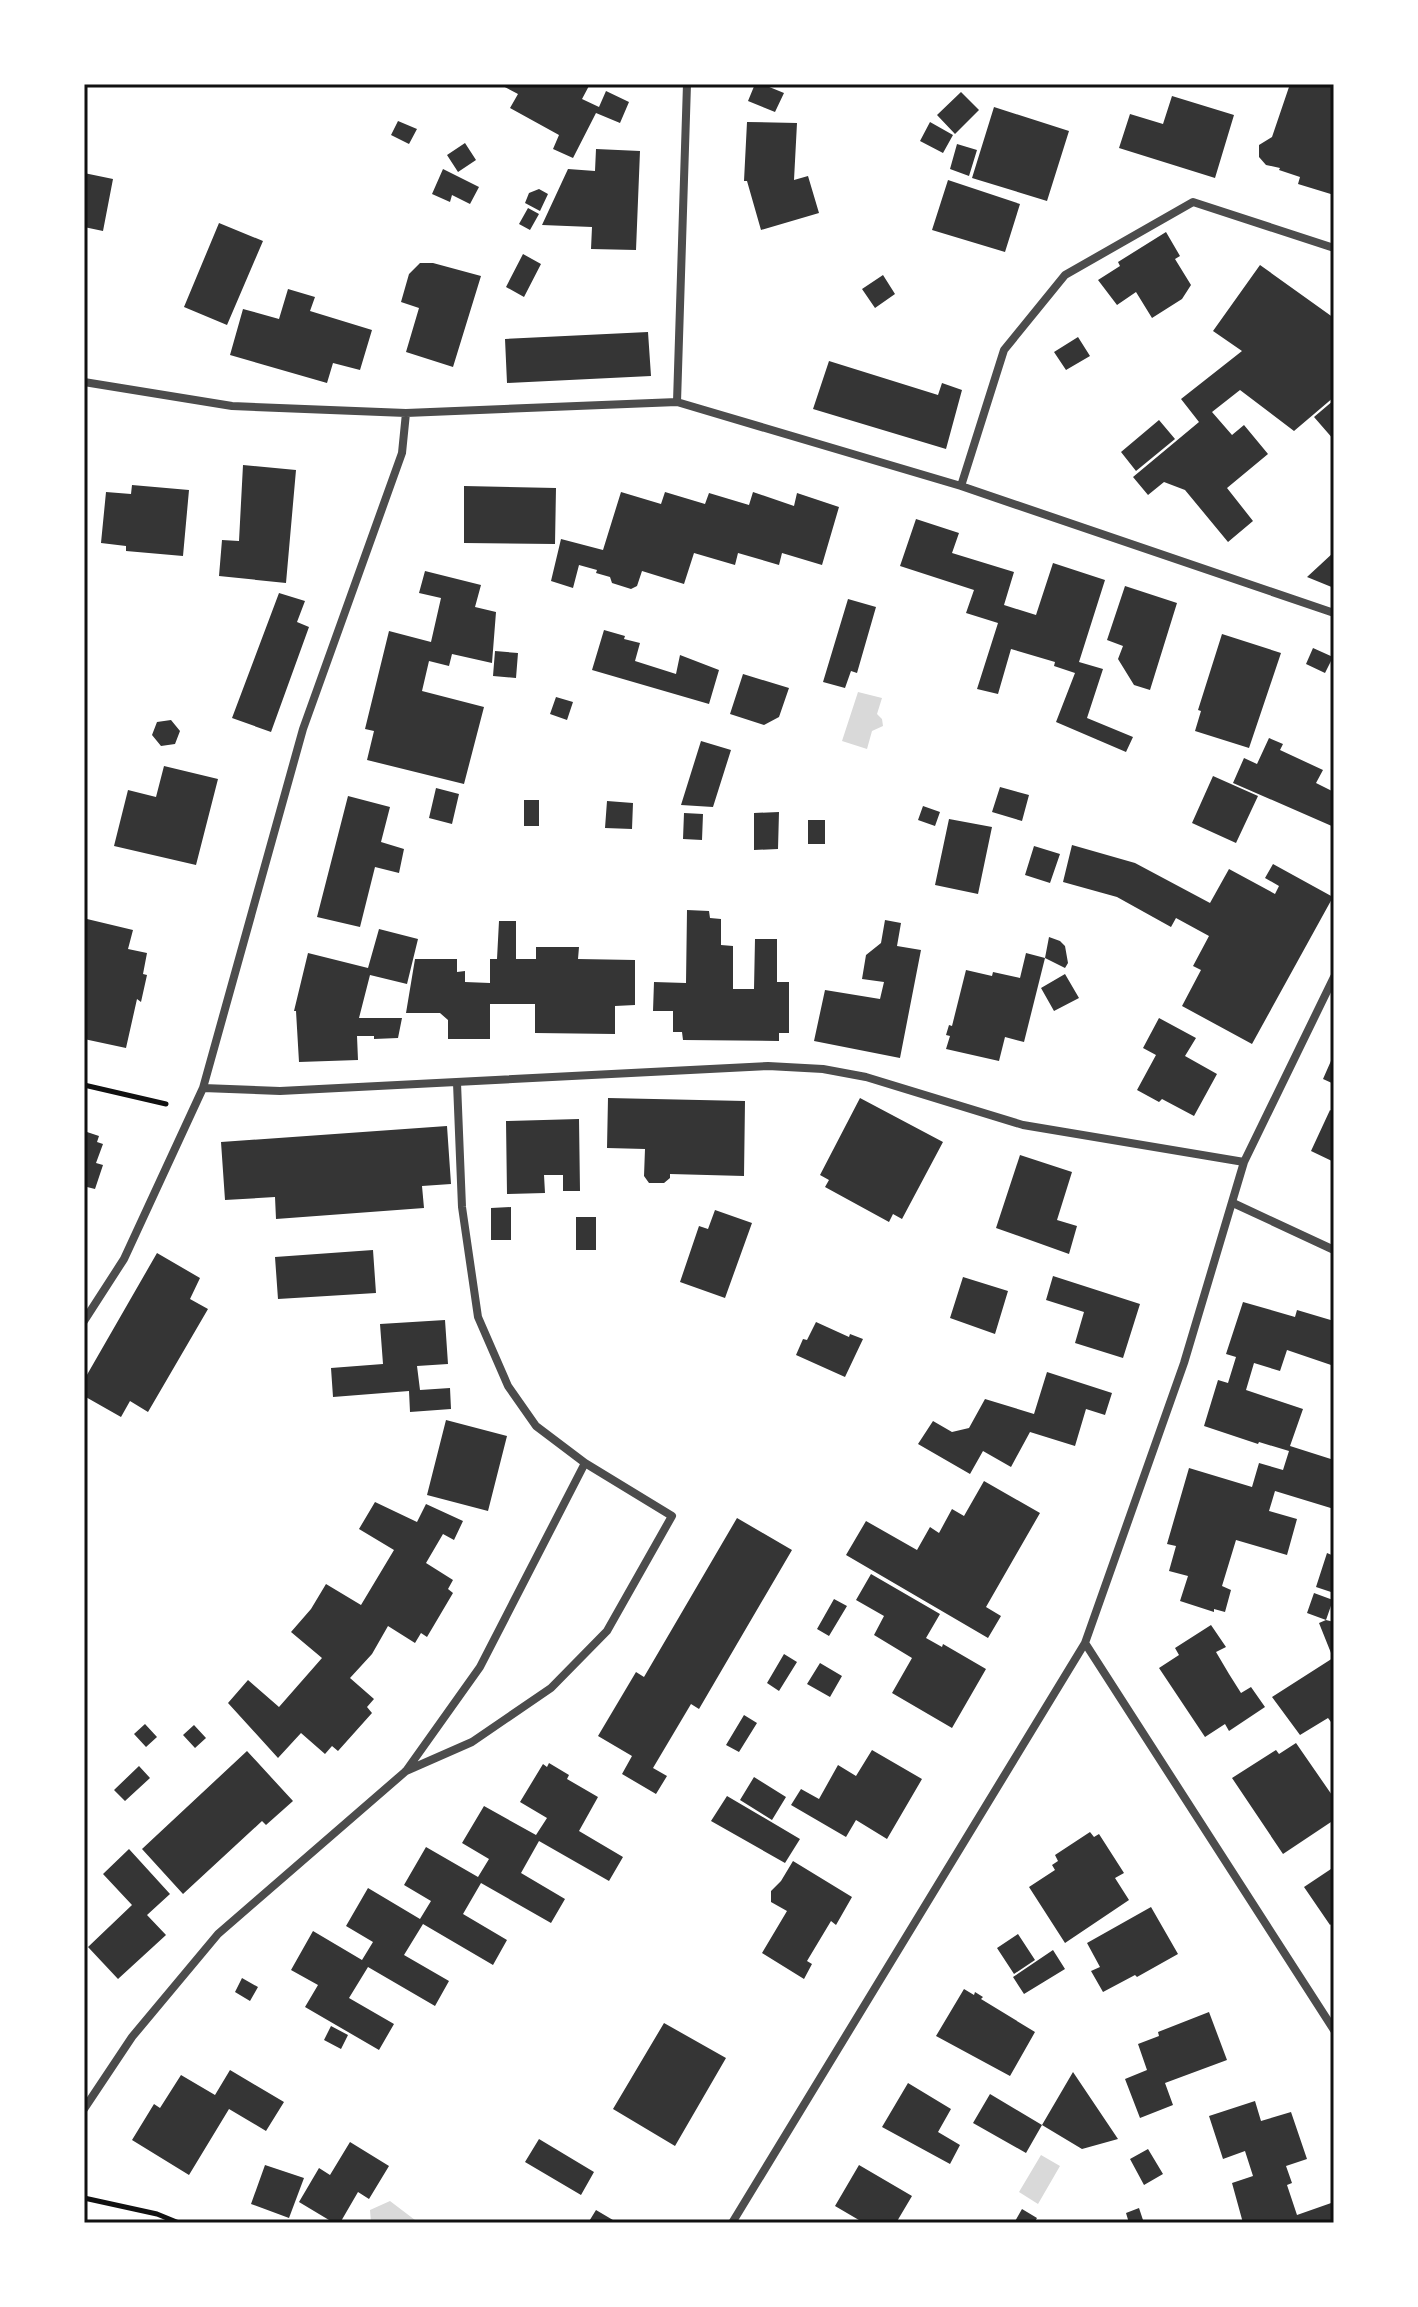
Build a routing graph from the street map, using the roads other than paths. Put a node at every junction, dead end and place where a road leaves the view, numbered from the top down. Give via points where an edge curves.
1 (687, 84) edge
2 (1334, 248) edge
3 (84, 382) edge
4 (677, 402) junction
5 (406, 413) junction
6 (961, 486) junction
7 (1334, 613) edge
8 (1334, 977) edge
9 (457, 1083) junction
10 (203, 1088) junction
11 (1244, 1162) junction
12 (1233, 1203) junction
13 (1334, 1250) edge
14 (84, 1321) edge
15 (585, 1463) junction
16 (1085, 1643) junction
17 (406, 1771) junction
18 (1334, 2030) edge
19 (84, 2109) edge
20 (732, 2223) edge

1 - 4 street
2 - 6 street via 1193,202 1065,275 1004,350
3 - 5 street via 232,406
4 - 5 street
4 - 6 street
5 - 10 street via 402,453 303,729
6 - 7 street
8 - 11 street
9 - 10 street via 280,1091
9 - 11 street via 768,1066 823,1069 1023,1125
9 - 15 street via 462,1207 478,1317 508,1386 536,1426
10 - 14 street via 124,1259
11 - 12 street
12 - 13 street
12 - 16 street via 1184,1363
15 - 17 street via 480,1667
15 - 17 street via 672,1516 607,1631 551,1688 472,1742
16 - 18 street
16 - 20 street
17 - 19 street via 218,1934 132,2037

